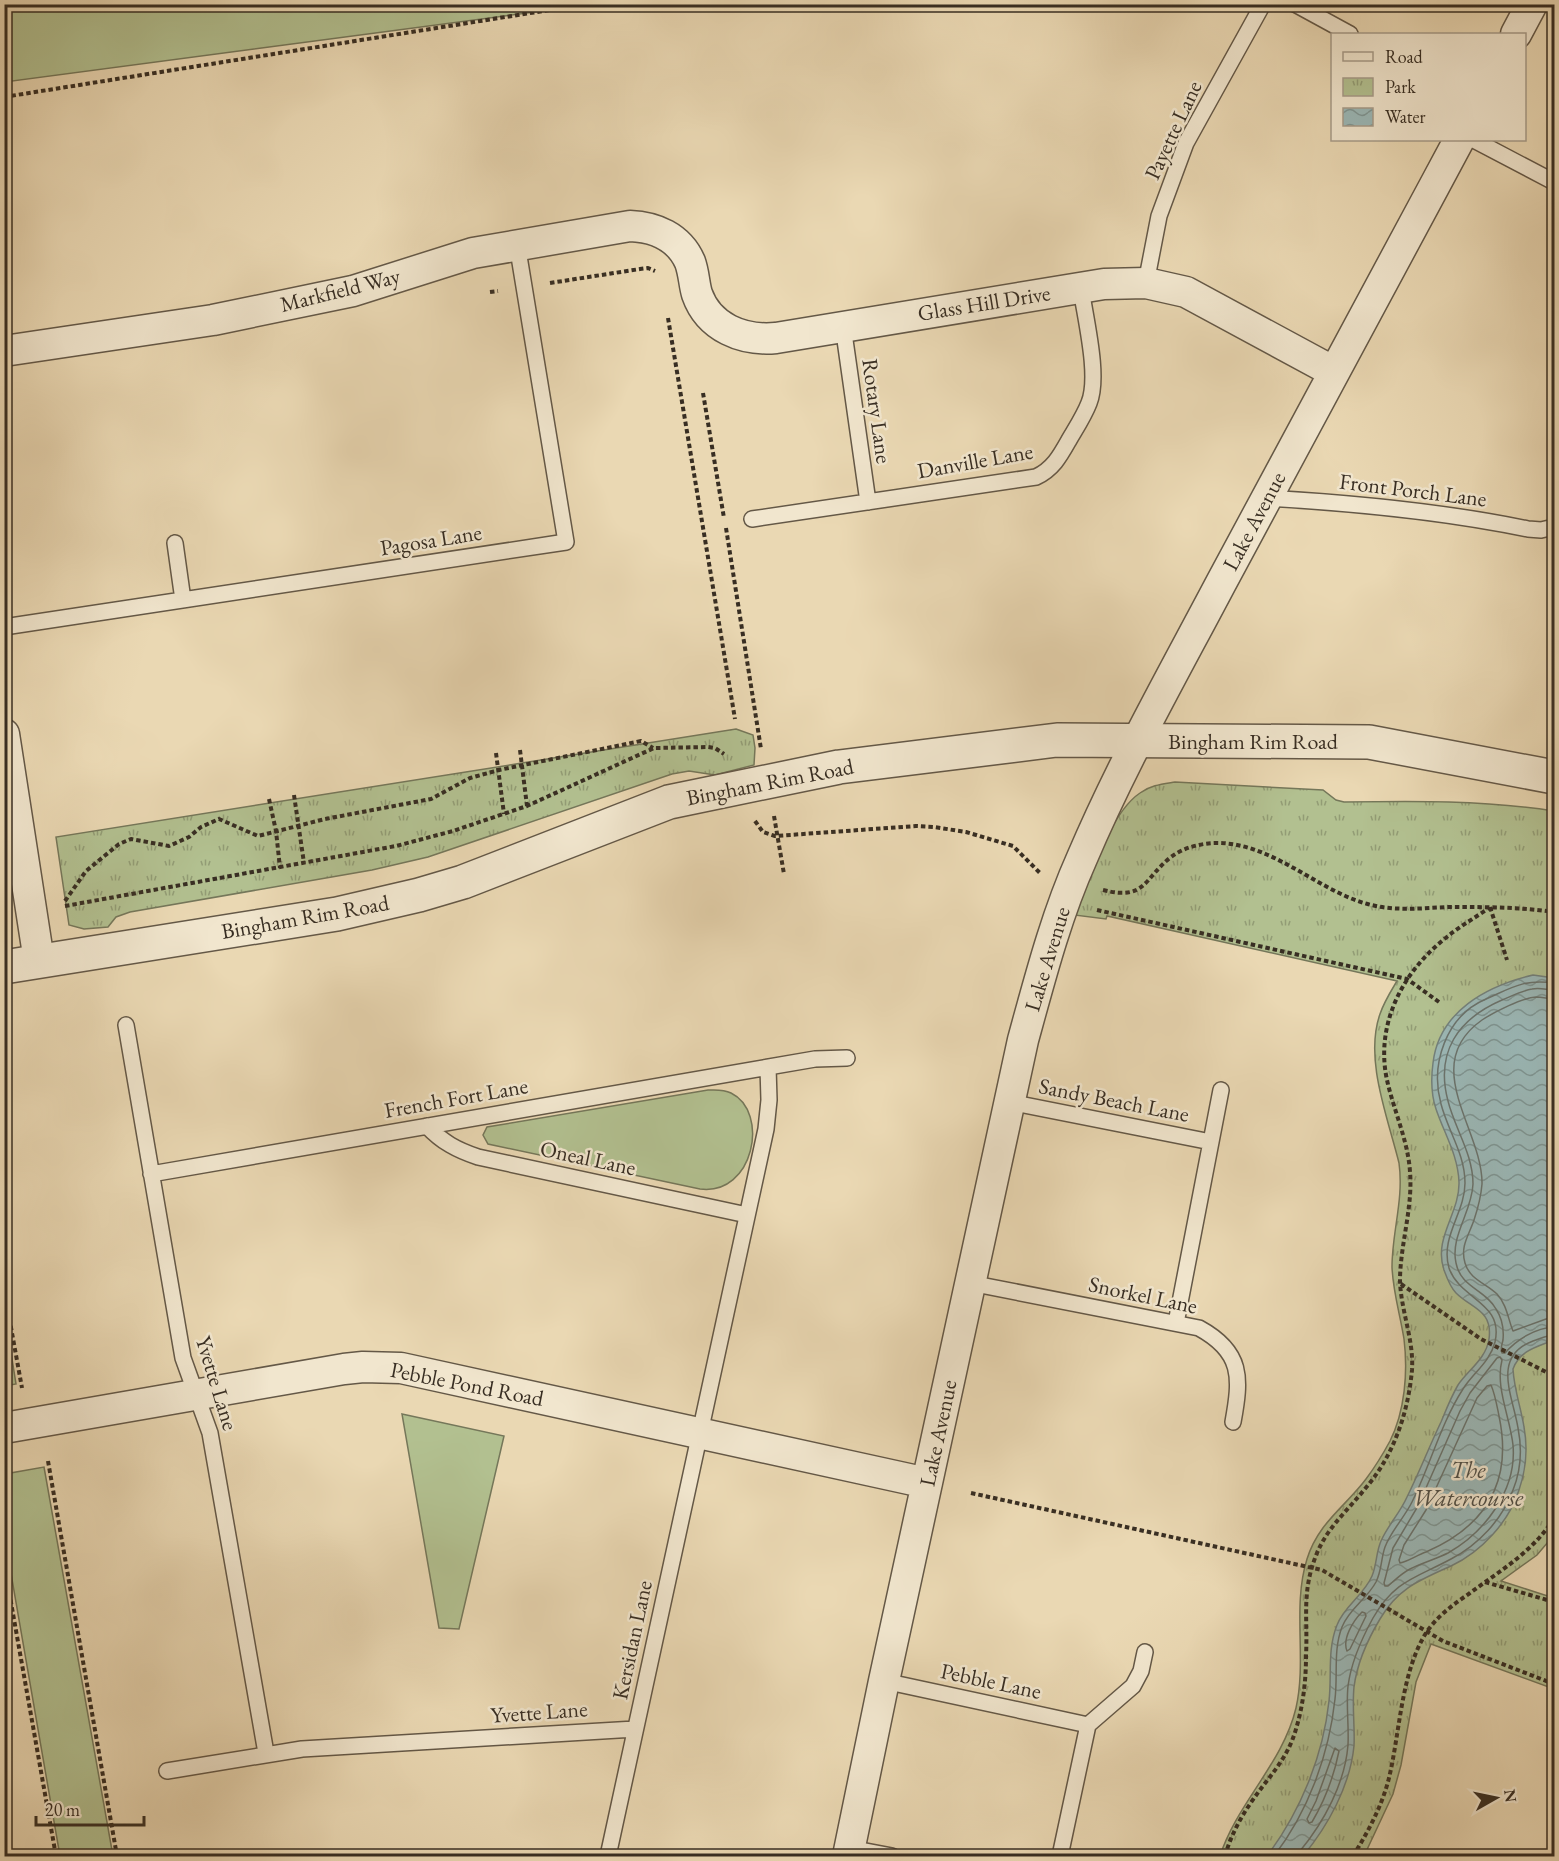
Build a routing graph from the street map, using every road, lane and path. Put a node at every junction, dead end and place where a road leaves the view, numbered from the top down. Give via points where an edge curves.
1 (587, 4) edge
2 (1263, 4) edge
3 (1295, 4) edge
4 (1532, 4) edge
5 (1348, 33) edge
6 (1517, 33) edge
7 (4, 97) edge
8 (1458, 141) edge
9 (1476, 141) edge
10 (1554, 182) edge
11 (670, 238) joint
12 (517, 244) junction
13 (660, 276) dead end
14 (1146, 283) junction
15 (524, 287) junction
16 (1081, 288) junction
17 (490, 292) dead end
18 (668, 316) dead end
19 (843, 326) junction
20 (4, 351) edge
21 (1334, 372) junction
22 (703, 393) dead end
23 (1266, 498) junction
24 (868, 502) junction
25 (752, 519) dead end
26 (1554, 527) edge
27 (175, 543) dead end
28 (183, 600) junction
29 (4, 627) edge
30 (735, 719) dead end
31 (4, 734) edge
32 (1138, 741) junction
33 (654, 748) dead end
34 (520, 750) dead end
35 (496, 753) dead end
36 (762, 759) dead end
37 (522, 765) junction
38 (499, 770) junction
39 (1554, 777) edge
40 (294, 795) dead end
41 (269, 799) dead end
42 (527, 806) dead end
43 (773, 809) dead end
44 (504, 814) dead end
45 (299, 825) junction
46 (276, 831) junction
47 (304, 863) dead end
48 (280, 868) dead end
49 (1038, 873) dead end
50 (784, 874) dead end
51 (1072, 882) junction
52 (62, 906) dead end
53 (1490, 907) junction
54 (1094, 909) dead end
55 (1554, 912) edge
56 (1507, 960) dead end
57 (39, 961) junction
58 (4, 968) edge
59 (1407, 979) junction
60 (1439, 1002) dead end
61 (126, 1025) dead end
62 (847, 1058) dead end
63 (768, 1067) junction
64 (1221, 1090) dead end
65 (1009, 1102) junction
66 (427, 1126) junction
67 (1211, 1142) junction
68 (151, 1174) junction
69 (747, 1215) junction
70 (970, 1283) junction
71 (1400, 1284) junction
72 (4, 1288) edge
73 (1176, 1323) junction
74 (1554, 1376) edge
75 (22, 1388) dead end
76 (195, 1395) junction
77 (1233, 1422) dead end
78 (4, 1428) edge
79 (700, 1433) junction
80 (48, 1461) dead end
81 (927, 1483) junction
82 (971, 1493) dead end
83 (1554, 1518) edge
84 (4, 1563) edge
85 (1312, 1568) junction
86 (1485, 1582) junction
87 (1554, 1602) edge
88 (1427, 1632) junction
89 (1145, 1653) dead end
90 (884, 1682) junction
91 (1554, 1684) edge
92 (1088, 1725) junction
93 (635, 1729) junction
94 (266, 1753) junction
95 (167, 1771) dead end
96 (849, 1852) edge
97 (56, 1857) edge
98 (117, 1857) edge
99 (608, 1857) edge
100 (892, 1857) edge
101 (1060, 1857) edge
102 (1225, 1857) edge
103 (1353, 1857) edge

1 - 7 path
2 - 14 lane, Payette Lane via 1186,143 1159,216
3 - 5 lane
4 - 6 street
8 - 21 street, Lake Avenue
9 - 10 lane
11 - 12 street, Markfield Way via 659,231 630,226
11 - 19 street, Glass Hill Drive via 690,262 706,312 725,329 768,339
12 - 15 lane, Pagosa Lane
12 - 20 street, Markfield Way via 473,253 353,291 213,320
13 - 15 path via 648,268
14 - 16 street, Glass Hill Drive
14 - 21 street, Glass Hill Drive via 1186,292
15 - 17 path
15 - 28 lane, Pagosa Lane via 566,542
16 - 19 street, Glass Hill Drive
16 - 24 lane, Danville Lane via 1093,372 1092,391 1085,412 1052,467 1036,477
18 - 30 path
19 - 24 lane, Rotary Lane
21 - 23 street, Lake Avenue
22 - 36 path
23 - 26 lane, Front Porch Lane via 1405,508 1528,530
23 - 32 street, Lake Avenue
24 - 25 lane, Danville Lane
27 - 28 lane
28 - 29 lane, Pagosa Lane
31 - 57 street
32 - 39 street, Bingham Rim Road via 1368,742
32 - 51 street, Lake Avenue
32 - 57 street, Bingham Rim Road via 1057,740 839,767 669,802 463,882 378,905
33 - 37 path via 641,741
34 - 37 path
35 - 38 path
37 - 38 path
37 - 42 path
38 - 44 path
38 - 45 path via 470,778 430,799
40 - 45 path
41 - 46 path
43 - 50 path
45 - 46 path
45 - 47 path
46 - 48 path
46 - 52 path via 258,836 219,819 169,846 131,839 86,871
49 - 51 path
51 - 53 path via 1114,892 1136,890 1169,858 1192,846 1214,843 1273,858 1347,896 1377,906
51 - 65 street, Lake Avenue via 1041,972
53 - 55 path
53 - 56 path
53 - 59 path via 1439,943
54 - 59 path
57 - 58 street, Bingham Rim Road
59 - 60 path
59 - 71 path via 1390,1012 1384,1054 1410,1171
61 - 68 lane, Yvette Lane
62 - 63 lane, French Fort Lane
63 - 66 lane, French Fort Lane
63 - 69 lane via 768,1115
64 - 67 lane, Sandy Beach Lane
65 - 67 lane, Sandy Beach Lane
65 - 70 street, Lake Avenue
66 - 68 lane, French Fort Lane
66 - 69 lane, Oneal Lane via 453,1148 478,1157
67 - 73 lane, Sandy Beach Lane
68 - 76 lane, Yvette Lane via 183,1358
69 - 79 lane
70 - 73 lane, Snorkel Lane
70 - 81 street, Lake Avenue
71 - 74 path via 1481,1339
71 - 85 path via 1412,1368 1399,1431 1381,1469 1325,1537
72 - 75 path
73 - 77 lane, Snorkel Lane via 1212,1335 1232,1357 1239,1388
76 - 78 street, Pebble Pond Road
76 - 79 street, Pebble Pond Road via 382,1366
76 - 94 lane, Yvette Lane via 210,1433
79 - 81 street, Pebble Pond Road
79 - 93 lane, Kersidan Lane
80 - 98 path
81 - 90 street, Lake Avenue
82 - 85 path
83 - 86 path via 1534,1545
84 - 97 path
85 - 88 path via 1322,1570
85 - 102 path via 1306,1592 1305,1682 1296,1730 1279,1767 1236,1827
86 - 87 path
86 - 88 path via 1454,1604
88 - 91 path
88 - 103 path via 1409,1674 1389,1779
89 - 92 lane via 1133,1686
90 - 92 lane, Pebble Lane
90 - 96 street, Lake Avenue
92 - 101 lane
93 - 94 lane, Yvette Lane
93 - 99 lane, Kersidan Lane
94 - 95 lane, Yvette Lane
96 - 100 lane

